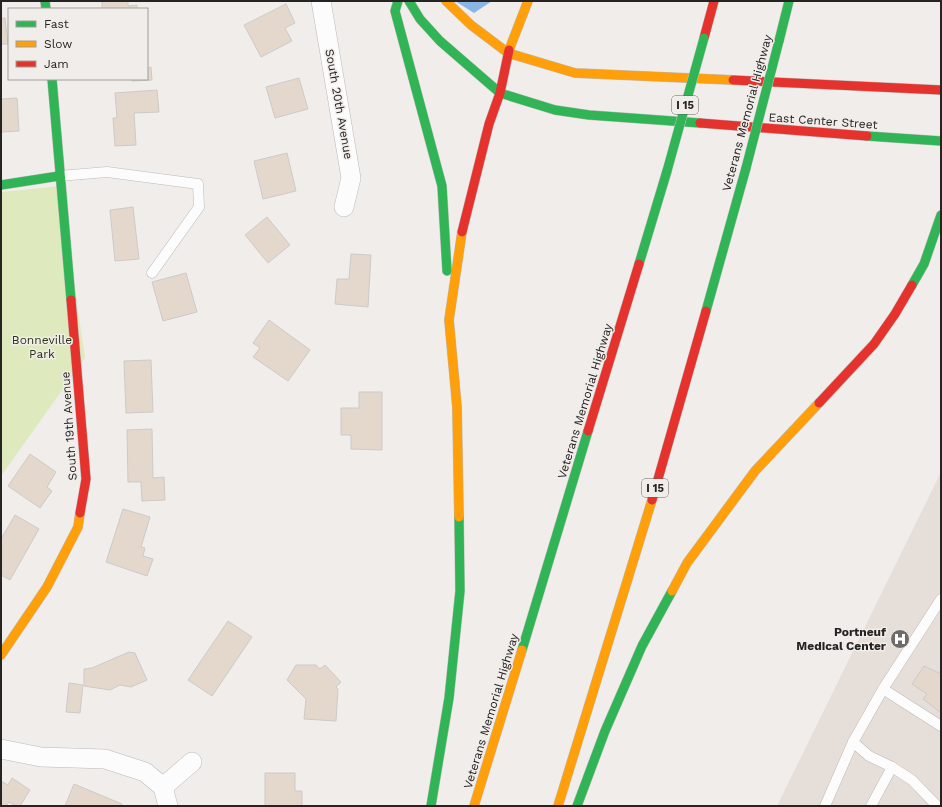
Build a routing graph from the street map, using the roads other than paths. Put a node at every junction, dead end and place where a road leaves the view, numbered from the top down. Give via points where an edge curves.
1 (321, 1) edge
2 (398, 1) edge
3 (409, 1) edge
4 (446, 1) edge
5 (528, 1) edge
6 (714, 1) edge
7 (789, 1) edge
8 (508, 53) junction
9 (52, 80) edge
10 (941, 90) edge
11 (500, 93) junction
12 (941, 142) edge
13 (60, 176) junction
14 (1, 185) edge
15 (344, 208) dead end
16 (941, 215) edge
17 (152, 273) dead end
18 (449, 320) junction
19 (941, 599) edge
20 (1, 654) edge
21 (883, 689) junction
22 (941, 726) edge
23 (853, 742) junction
24 (1, 749) edge
25 (192, 762) dead end
26 (892, 767) junction
27 (163, 787) junction
28 (168, 806) edge
29 (431, 806) edge
30 (474, 806) edge
31 (558, 806) edge
32 (577, 806) edge
33 (825, 806) edge
34 (871, 806) edge
35 (937, 806) edge

1 - 15 street, South 20th Avenue via 351,178
2 - 18 main road via 395,11 442,186
3 - 11 main road, East Center Street via 420,19 440,41
4 - 8 main road
5 - 8 main road
6 - 30 main road, Veterans Memorial Highway / I 15, bridge via 667,171
7 - 31 main road, Veterans Memorial Highway / I 15, bridge via 746,168 658,479
8 - 10 main road via 575,73
8 - 11 main road
9 - 13 main road, South 19th Avenue
11 - 12 main road, East Center Street via 555,110 589,116
11 - 18 main road via 489,124 462,234
13 - 14 main road
13 - 17 lane via 107,172 198,184 199,207
13 - 20 main road, South 19th Avenue via 86,479 78,527 47,587
16 - 32 main road via 924,264 874,344 755,471 687,563 642,646
18 - 29 main road via 457,407 460,591 449,698
19 - 21 lane
21 - 22 lane
21 - 23 lane
23 - 26 lane via 869,756
23 - 33 lane
24 - 27 street via 41,757 105,759 145,772
25 - 27 street
26 - 34 lane
26 - 35 lane via 912,780
27 - 28 street

